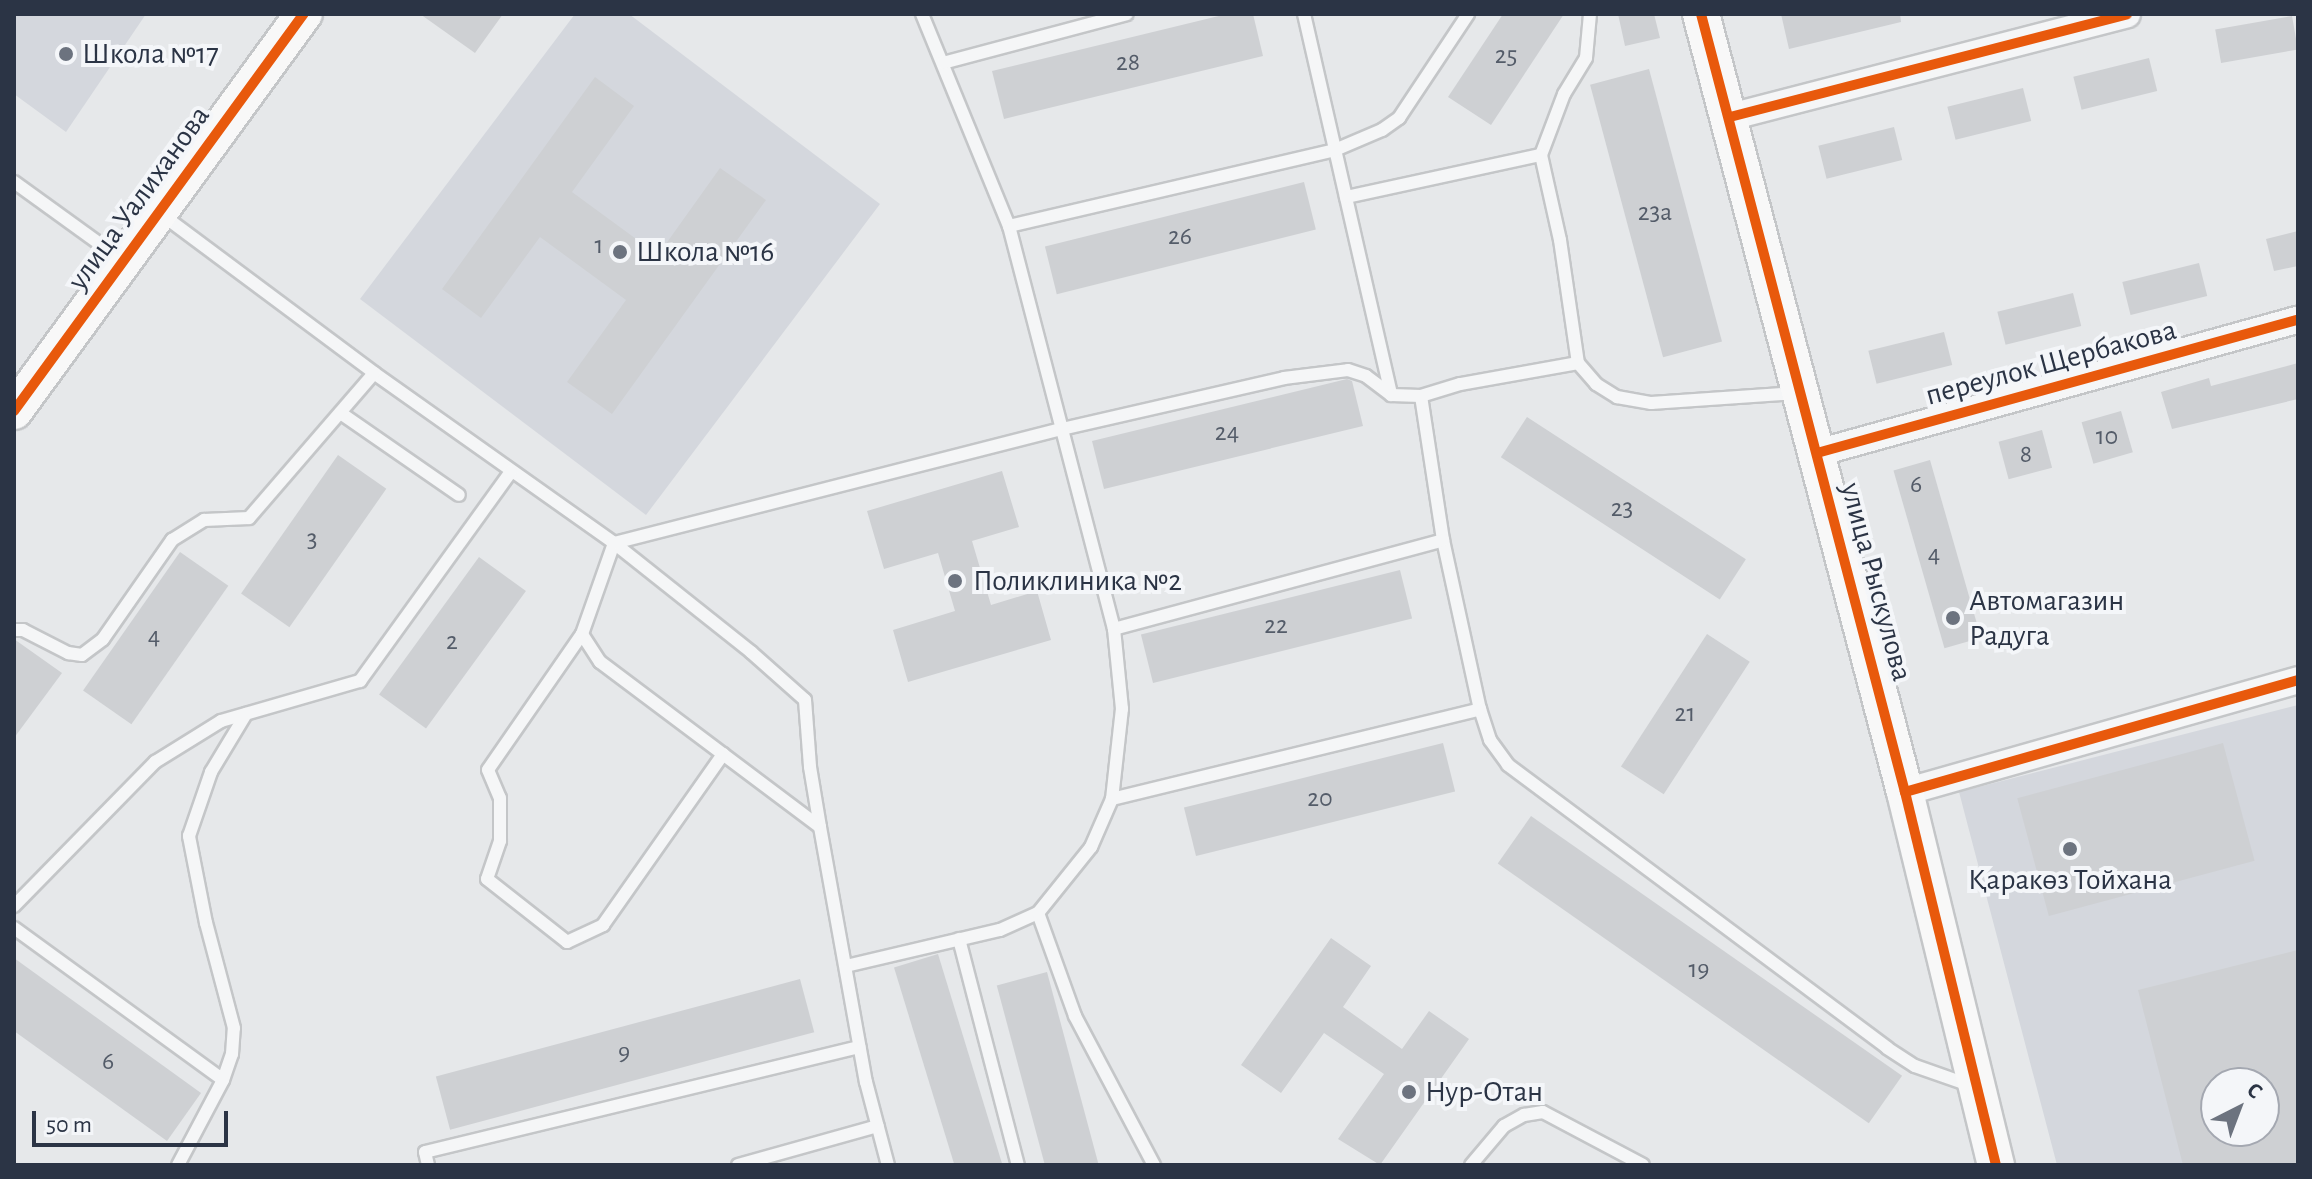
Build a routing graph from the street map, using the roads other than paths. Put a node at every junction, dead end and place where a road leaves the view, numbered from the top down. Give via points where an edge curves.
1 (304, 14) edge
2 (922, 14) edge
3 (1127, 14) edge
4 (1304, 14) edge
5 (1468, 14) edge
6 (1590, 14) edge
7 (1701, 14) edge
8 (2127, 14) edge
9 (943, 63) junction
10 (1730, 117) junction
11 (1335, 150) junction
12 (1541, 155) junction
13 (14, 182) edge
14 (1346, 197) junction
15 (158, 212) junction
16 (1009, 226) junction
17 (123, 261) junction
18 (2298, 320) edge
19 (1578, 363) junction
20 (374, 373) junction
21 (1801, 393) junction
22 (1391, 395) junction
23 (1421, 396) junction
24 (14, 411) edge
25 (342, 414) junction
26 (1062, 429) junction
27 (1817, 453) junction
28 (511, 472) junction
29 (459, 495) dead end
30 (1443, 540) junction
31 (614, 543) junction
32 (1114, 629) junction
33 (14, 630) edge
34 (582, 634) junction
35 (2298, 680) edge
36 (1480, 709) junction
37 (246, 714) junction
38 (723, 754) junction
39 (1905, 792) junction
40 (1112, 799) junction
41 (820, 827) junction
42 (14, 906) edge
43 (1038, 913) junction
44 (14, 928) edge
45 (959, 939) junction
46 (846, 966) junction
47 (860, 1047) junction
48 (223, 1080) junction
49 (1976, 1088) junction
50 (878, 1126) junction
51 (178, 1165) edge
52 (428, 1165) edge
53 (738, 1165) edge
54 (888, 1165) edge
55 (1018, 1165) edge
56 (1154, 1165) edge
57 (1471, 1165) edge
58 (1643, 1165) edge
59 (1996, 1165) edge

1 - 15 street, улица Уалиханова
2 - 9 lane
3 - 9 lane
4 - 11 lane
5 - 11 lane via 1399,118
6 - 12 lane via 1586,58 1564,94
7 - 10 street, улица Рыскулова
8 - 10 street
9 - 16 lane
10 - 21 street, улица Рыскулова
11 - 14 lane
11 - 16 lane
12 - 14 lane
12 - 19 lane
13 - 17 lane
14 - 22 lane
15 - 17 street, улица Уалиханова
15 - 20 lane
16 - 26 lane
17 - 24 street, улица Уалиханова
18 - 27 street, переулок Щербакова
19 - 21 lane via 1596,384 1617,397 1651,403
19 - 23 lane
20 - 25 lane
20 - 28 lane
21 - 27 street, улица Рыскулова
22 - 23 lane
22 - 26 lane via 1348,370 1284,378
23 - 30 lane
25 - 29 lane
25 - 33 lane via 249,518 204,520 172,540 103,639 82,655
26 - 31 lane
26 - 32 lane
27 - 39 street, улица Рыскулова
28 - 31 lane
28 - 37 lane via 360,681
30 - 32 lane
30 - 36 lane
31 - 34 lane
31 - 41 lane via 805,700
32 - 40 lane via 1122,709
34 - 38 lane via 600,662
34 - 38 lane via 488,770 500,798 500,841 487,879 567,942 603,925
35 - 39 street
36 - 40 lane
36 - 49 lane via 1490,740 1508,765 1887,1048 1915,1066
37 - 42 lane via 221,721 155,762
37 - 48 lane via 211,772 189,836 234,1028
38 - 41 lane
39 - 49 street, улица Рыскулова
40 - 43 lane via 1091,847
41 - 46 lane
43 - 45 lane via 1000,930
43 - 56 lane via 1075,1016
44 - 48 lane
45 - 46 lane
45 - 55 lane
46 - 47 lane
47 - 50 lane
47 - 52 lane via 425,1152
48 - 51 lane
49 - 59 street, улица Рыскулова
50 - 53 lane
50 - 54 lane
57 - 58 lane via 1504,1126 1543,1112

